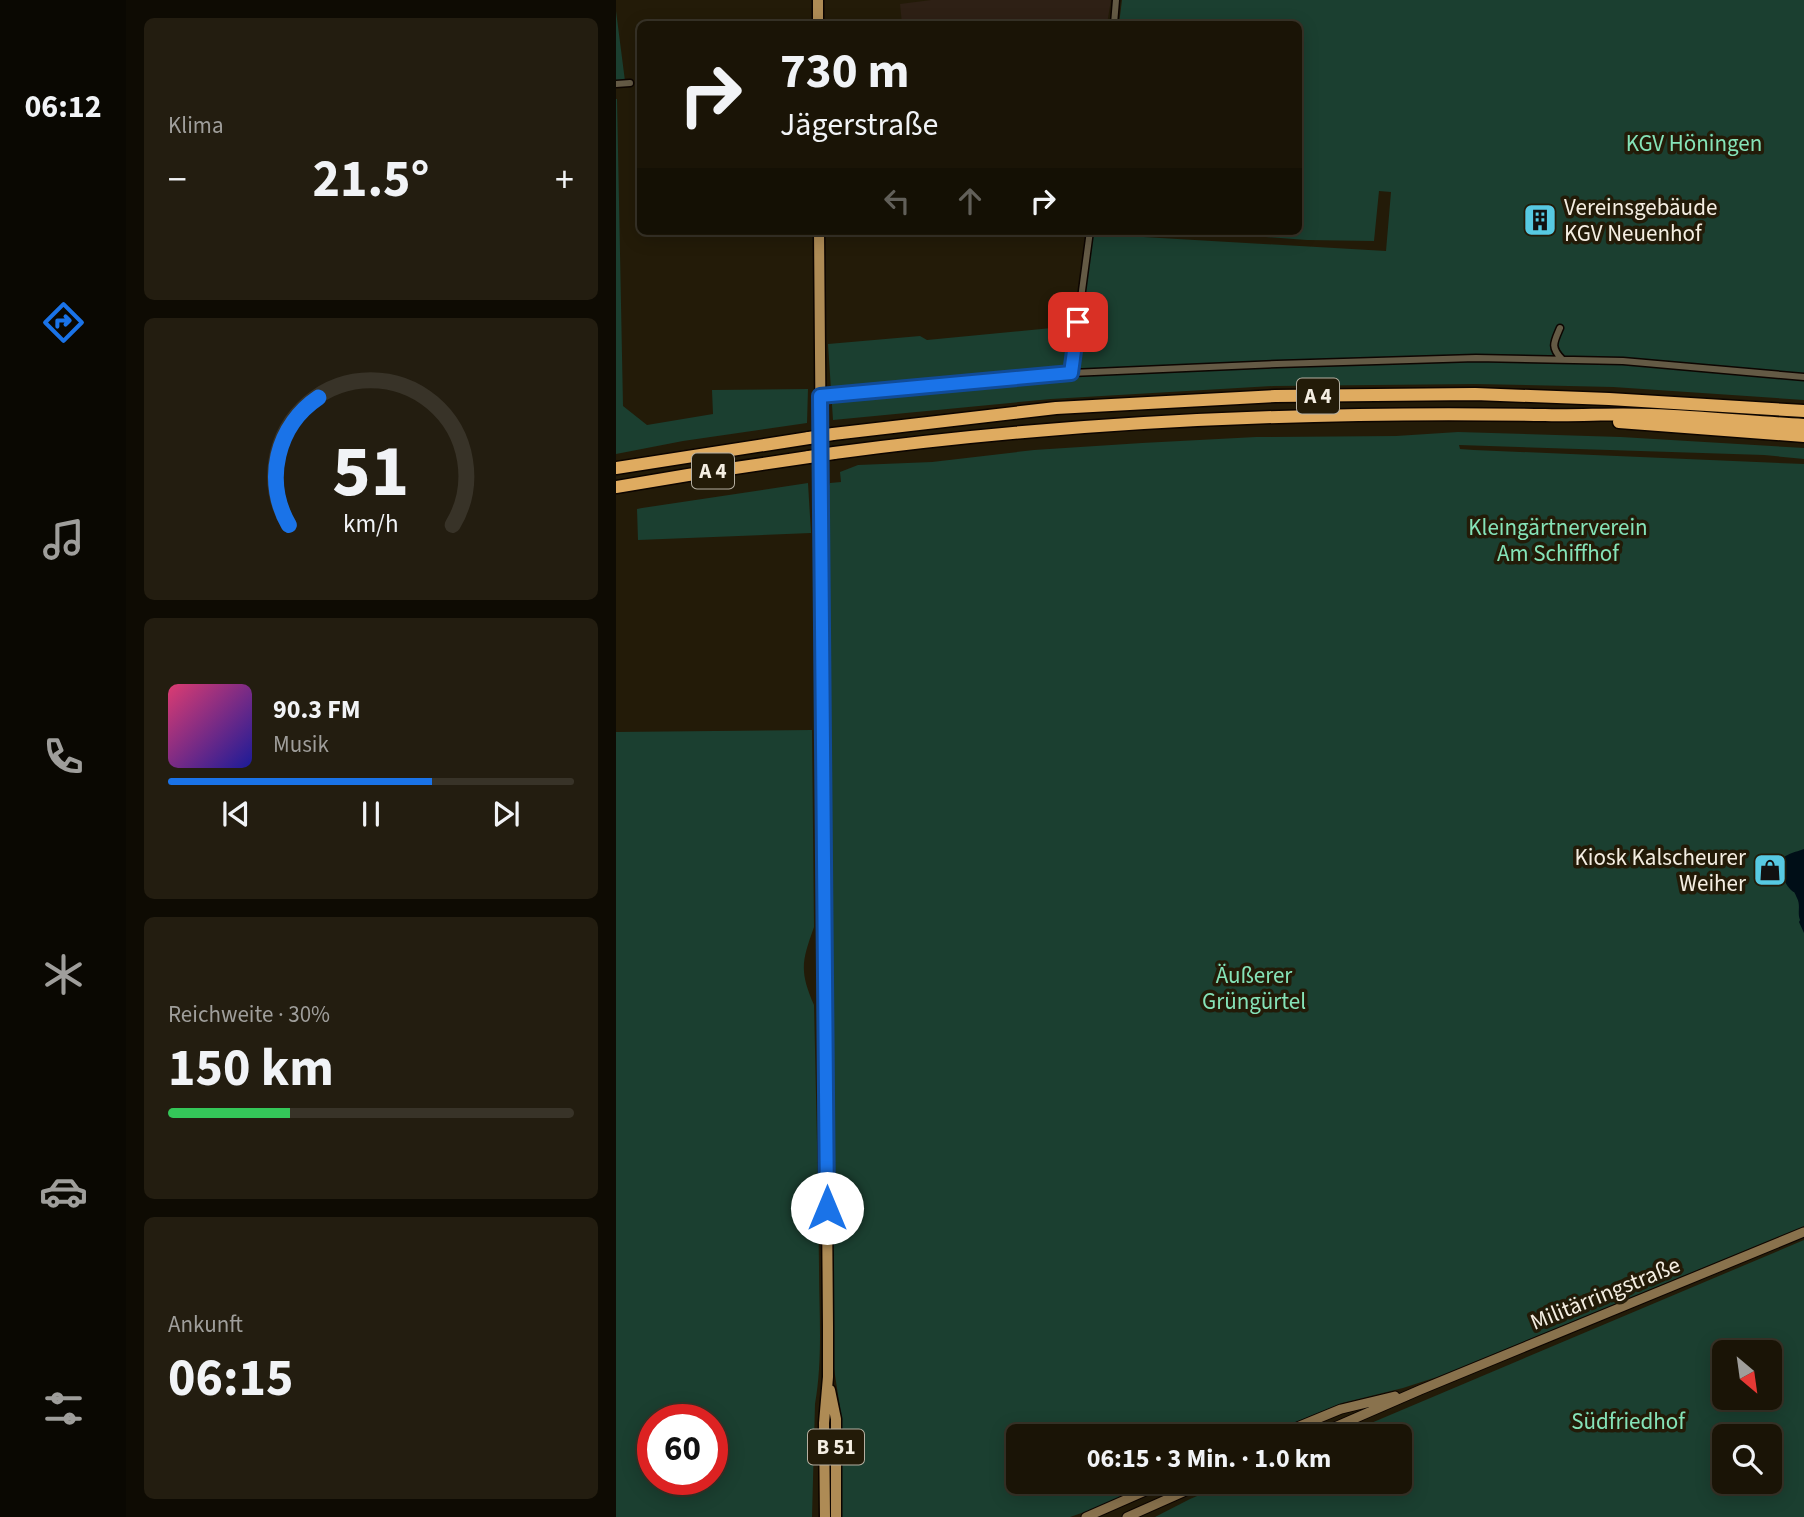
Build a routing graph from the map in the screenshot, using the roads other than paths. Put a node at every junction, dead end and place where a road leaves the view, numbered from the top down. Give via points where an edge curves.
1 (818, 0) edge
2 (1116, 0) edge
3 (818, 21) edge
4 (1114, 21) edge
5 (630, 83) dead end
6 (616, 84) edge
7 (819, 235) edge
8 (1089, 235) edge
9 (1560, 328) dead end
10 (1562, 359) junction
11 (1071, 373) junction
12 (1804, 377) edge
13 (820, 396) junction
14 (1804, 411) edge
15 (1591, 416) junction
16 (1804, 425) edge
17 (1804, 436) edge
18 (616, 468) edge
19 (616, 488) edge
20 (1804, 1232) edge
21 (828, 1377) junction
22 (1420, 1390) junction
23 (1304, 1424) edge
24 (1342, 1424) edge
25 (1139, 1494) edge
26 (1179, 1494) edge
27 (825, 1517) edge
28 (836, 1517) edge
29 (1086, 1517) edge
30 (1127, 1517) edge

1 - 3 main road
2 - 4 street
5 - 6 street
7 - 13 main road, B 51
8 - 11 street
9 - 10 street via 1554,342
10 - 11 street
10 - 12 street
11 - 13 street
13 - 21 main road, B 51
14 - 18 highway, A 4, bridge via 1475,394 1275,396 1056,408 834,434
15 - 16 highway, A 4
15 - 17 highway, A 4 via 1648,425
15 - 19 highway, A 4, bridge via 1380,414 1190,419 834,453
20 - 22 main road, Militärringstraße
21 - 27 main road, B 51
21 - 28 main road, B 51 via 836,1419
22 - 23 main road, Militärringstraße via 1340,1409
22 - 24 main road, Militärringstraße
25 - 29 main road
26 - 30 main road

